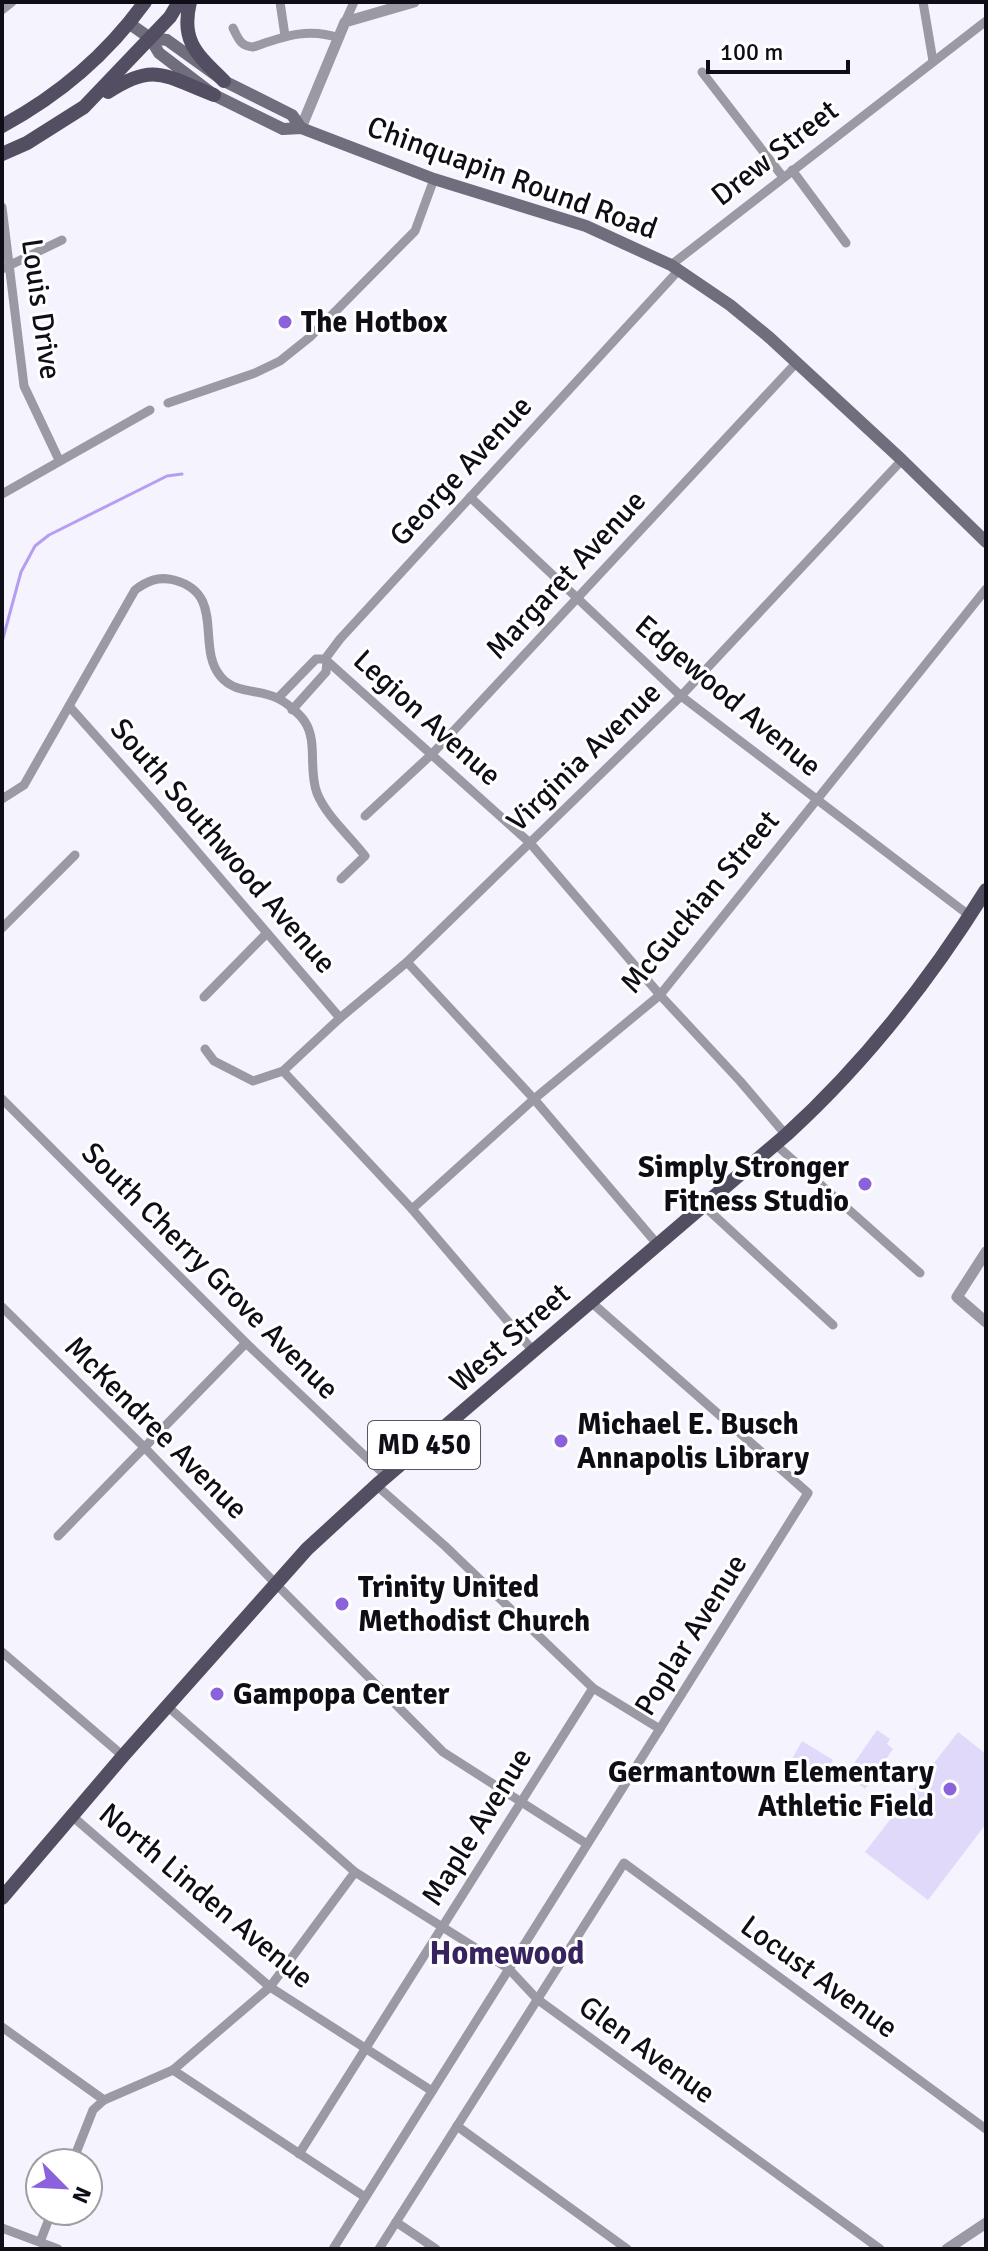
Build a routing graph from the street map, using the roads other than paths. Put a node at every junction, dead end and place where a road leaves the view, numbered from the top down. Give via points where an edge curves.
1 (12, 2) edge
2 (145, 2) edge
3 (179, 2) edge
4 (190, 2) edge
5 (280, 2) edge
6 (354, 2) edge
7 (414, 2) edge
8 (923, 2) edge
9 (2, 10) edge
10 (986, 21) edge
11 (345, 22) junction
12 (130, 24) junction
13 (233, 28) dead end
14 (285, 36) junction
15 (150, 38) junction
16 (339, 38) junction
17 (933, 61) junction
18 (702, 72) dead end
19 (224, 81) junction
20 (214, 95) junction
21 (84, 107) junction
22 (2, 126) edge
23 (301, 128) junction
24 (2, 154) edge
25 (792, 170) junction
26 (783, 177) junction
27 (434, 179) junction
28 (2, 207) edge
29 (62, 240) dead end
30 (846, 243) dead end
31 (6, 266) edge
32 (674, 268) junction
33 (797, 362) junction
34 (168, 403) dead end
35 (150, 410) dead end
36 (59, 460) junction
37 (902, 460) junction
38 (2, 494) edge
39 (470, 497) junction
40 (986, 542) edge
41 (986, 589) edge
42 (577, 599) junction
43 (326, 660) junction
44 (681, 696) junction
45 (278, 698) junction
46 (69, 706) junction
47 (292, 710) junction
48 (432, 754) junction
49 (2, 799) edge
50 (817, 800) junction
51 (365, 816) dead end
52 (530, 843) junction
53 (75, 855) dead end
54 (341, 879) dead end
55 (986, 890) edge
56 (970, 916) junction
57 (2, 928) edge
58 (267, 933) junction
59 (407, 962) junction
60 (660, 995) junction
61 (204, 997) dead end
62 (340, 1018) junction
63 (205, 1049) dead end
64 (283, 1071) junction
65 (2, 1099) edge
66 (534, 1099) junction
67 (780, 1140) junction
68 (704, 1206) junction
69 (412, 1209) junction
70 (658, 1245) junction
71 (986, 1252) edge
72 (920, 1273) dead end
73 (591, 1302) junction
74 (4, 1313) edge
75 (986, 1322) edge
76 (833, 1325) dead end
77 (246, 1343) junction
78 (534, 1352) junction
79 (146, 1449) junction
80 (381, 1481) junction
81 (58, 1536) dead end
82 (275, 1583) junction
83 (2, 1652) edge
84 (593, 1688) junction
85 (167, 1706) junction
86 (660, 1729) junction
87 (123, 1756) junction
88 (520, 1803) junction
89 (72, 1816) junction
90 (587, 1844) junction
91 (355, 1872) junction
92 (2, 1898) edge
93 (443, 1926) junction
94 (509, 1969) junction
95 (270, 1987) junction
96 (537, 1999) junction
97 (2, 2027) edge
98 (365, 2049) junction
99 (173, 2070) junction
100 (432, 2091) junction
101 (104, 2100) junction
102 (457, 2126) junction
103 (986, 2129) edge
104 (78, 2147) edge
105 (299, 2154) junction
106 (365, 2197) junction
107 (396, 2222) junction
108 (986, 2223) edge
109 (46, 2227) edge
110 (2, 2228) edge
111 (40, 2242) junction
112 (58, 2249) edge
113 (333, 2249) edge
114 (379, 2249) edge
115 (436, 2249) edge
116 (627, 2249) edge
117 (880, 2249) edge
118 (947, 2249) edge

1 - 9 street
2 - 12 main road
3 - 15 main road
4 - 19 main road via 189,40
5 - 14 street
6 - 11 street
7 - 11 street
8 - 17 street
10 - 17 street, Drew Street
11 - 16 street
12 - 15 main road, Chinquapin Round Road
12 - 22 main road via 71,81
13 - 14 street via 246,47
14 - 16 street via 321,32
15 - 19 main road, Chinquapin Round Road via 167,40
15 - 20 main road, Chinquapin Round Road via 159,53
15 - 21 main road
16 - 23 street
17 - 25 street, Drew Street
18 - 26 street
19 - 23 main road, Chinquapin Round Road via 292,115
20 - 21 main road via 150,73 128,79
20 - 23 main road, Chinquapin Round Road via 283,129
21 - 24 main road
23 - 27 main road, Chinquapin Round Road
25 - 26 street, Drew Street
25 - 30 street
26 - 32 street, Drew Street
27 - 32 main road, Chinquapin Round Road via 586,226
27 - 34 street via 415,231 310,337 260,371
28 - 31 street, Louis Drive
29 - 31 street
31 - 36 street, Louis Drive via 24,386
32 - 33 main road, Chinquapin Round Road via 730,305
32 - 39 street, George Avenue
33 - 37 main road, Chinquapin Round Road
33 - 42 street, Margaret Avenue
35 - 36 street
36 - 38 street
37 - 40 main road, Chinquapin Round Road
37 - 44 street, Virginia Avenue
39 - 42 street, Edgewood Avenue
39 - 43 street, George Avenue
41 - 50 street, McGuckian Street
42 - 44 street, Edgewood Avenue
42 - 48 street, Margaret Avenue
43 - 45 street, George Avenue via 316,659
43 - 47 street via 326,672
43 - 48 street, Legion Avenue
44 - 50 street, Edgewood Avenue
44 - 52 street, Virginia Avenue
45 - 46 street via 220,677 198,594 182,583 158,578 135,590
45 - 47 street
46 - 49 street via 24,785
46 - 58 street, South Southwood Avenue
47 - 54 street via 309,731 317,793 365,856
48 - 51 street, Margaret Avenue
48 - 52 street, Legion Avenue
50 - 56 street, Edgewood Avenue
50 - 60 street, McGuckian Street
52 - 59 street, Virginia Avenue
52 - 60 street, Legion Avenue
53 - 57 street
55 - 56 main road, West Street / MD 450
56 - 67 main road, West Street / MD 450 via 891,1025 844,1080
58 - 61 street
58 - 62 street, South Southwood Avenue
59 - 62 street, Virginia Avenue
59 - 66 street
60 - 66 street, McGuckian Street
60 - 67 street, Legion Avenue
62 - 64 street, Virginia Avenue
63 - 64 street via 214,1061 253,1081
64 - 69 street
65 - 77 street, South Cherry Grove Avenue
66 - 69 street, McGuckian Street
66 - 70 street
67 - 68 main road, West Street / MD 450
67 - 72 street, Legion Avenue
68 - 70 main road, West Street / MD 450
68 - 76 street
69 - 78 street
70 - 73 main road, West Street / MD 450
71 - 75 street via 957,1297
73 - 78 main road, West Street / MD 450
73 - 86 street, Poplar Avenue via 808,1493
74 - 79 street, McKendree Avenue
77 - 79 street
77 - 80 street, South Cherry Grove Avenue
78 - 80 main road, West Street / MD 450
79 - 81 street
79 - 82 street, McKendree Avenue
80 - 82 main road, West Street / MD 450
80 - 84 street, South Cherry Grove Avenue
82 - 85 main road, West Street / MD 450
82 - 88 street via 443,1752
83 - 87 street
84 - 86 street, South Cherry Grove Avenue
84 - 88 street, Maple Avenue
85 - 87 main road, West Street / MD 450
85 - 91 street, Glen Avenue
86 - 90 street, Poplar Avenue
87 - 89 main road, West Street / MD 450
88 - 90 street
88 - 93 street, Maple Avenue
89 - 92 main road, West Street / MD 450
89 - 95 street, North Linden Avenue
90 - 94 street, Poplar Avenue
91 - 93 street, Glen Avenue
91 - 95 street
93 - 94 street, Glen Avenue
93 - 98 street, Maple Avenue
94 - 96 street, Glen Avenue
94 - 100 street, Poplar Avenue
95 - 98 street, North Linden Avenue
95 - 99 street
96 - 102 street
96 - 103 street, Locust Avenue via 624,1863
96 - 117 street, Glen Avenue
97 - 101 street
98 - 100 street, North Linden Avenue
98 - 105 street, Maple Avenue
99 - 101 street
99 - 105 street
100 - 106 street, Poplar Avenue
101 - 104 street via 93,2110
102 - 107 street
102 - 116 street
105 - 106 street
106 - 113 street, Poplar Avenue
107 - 114 street
107 - 115 street
108 - 118 street
109 - 111 street
110 - 111 street
111 - 112 street

